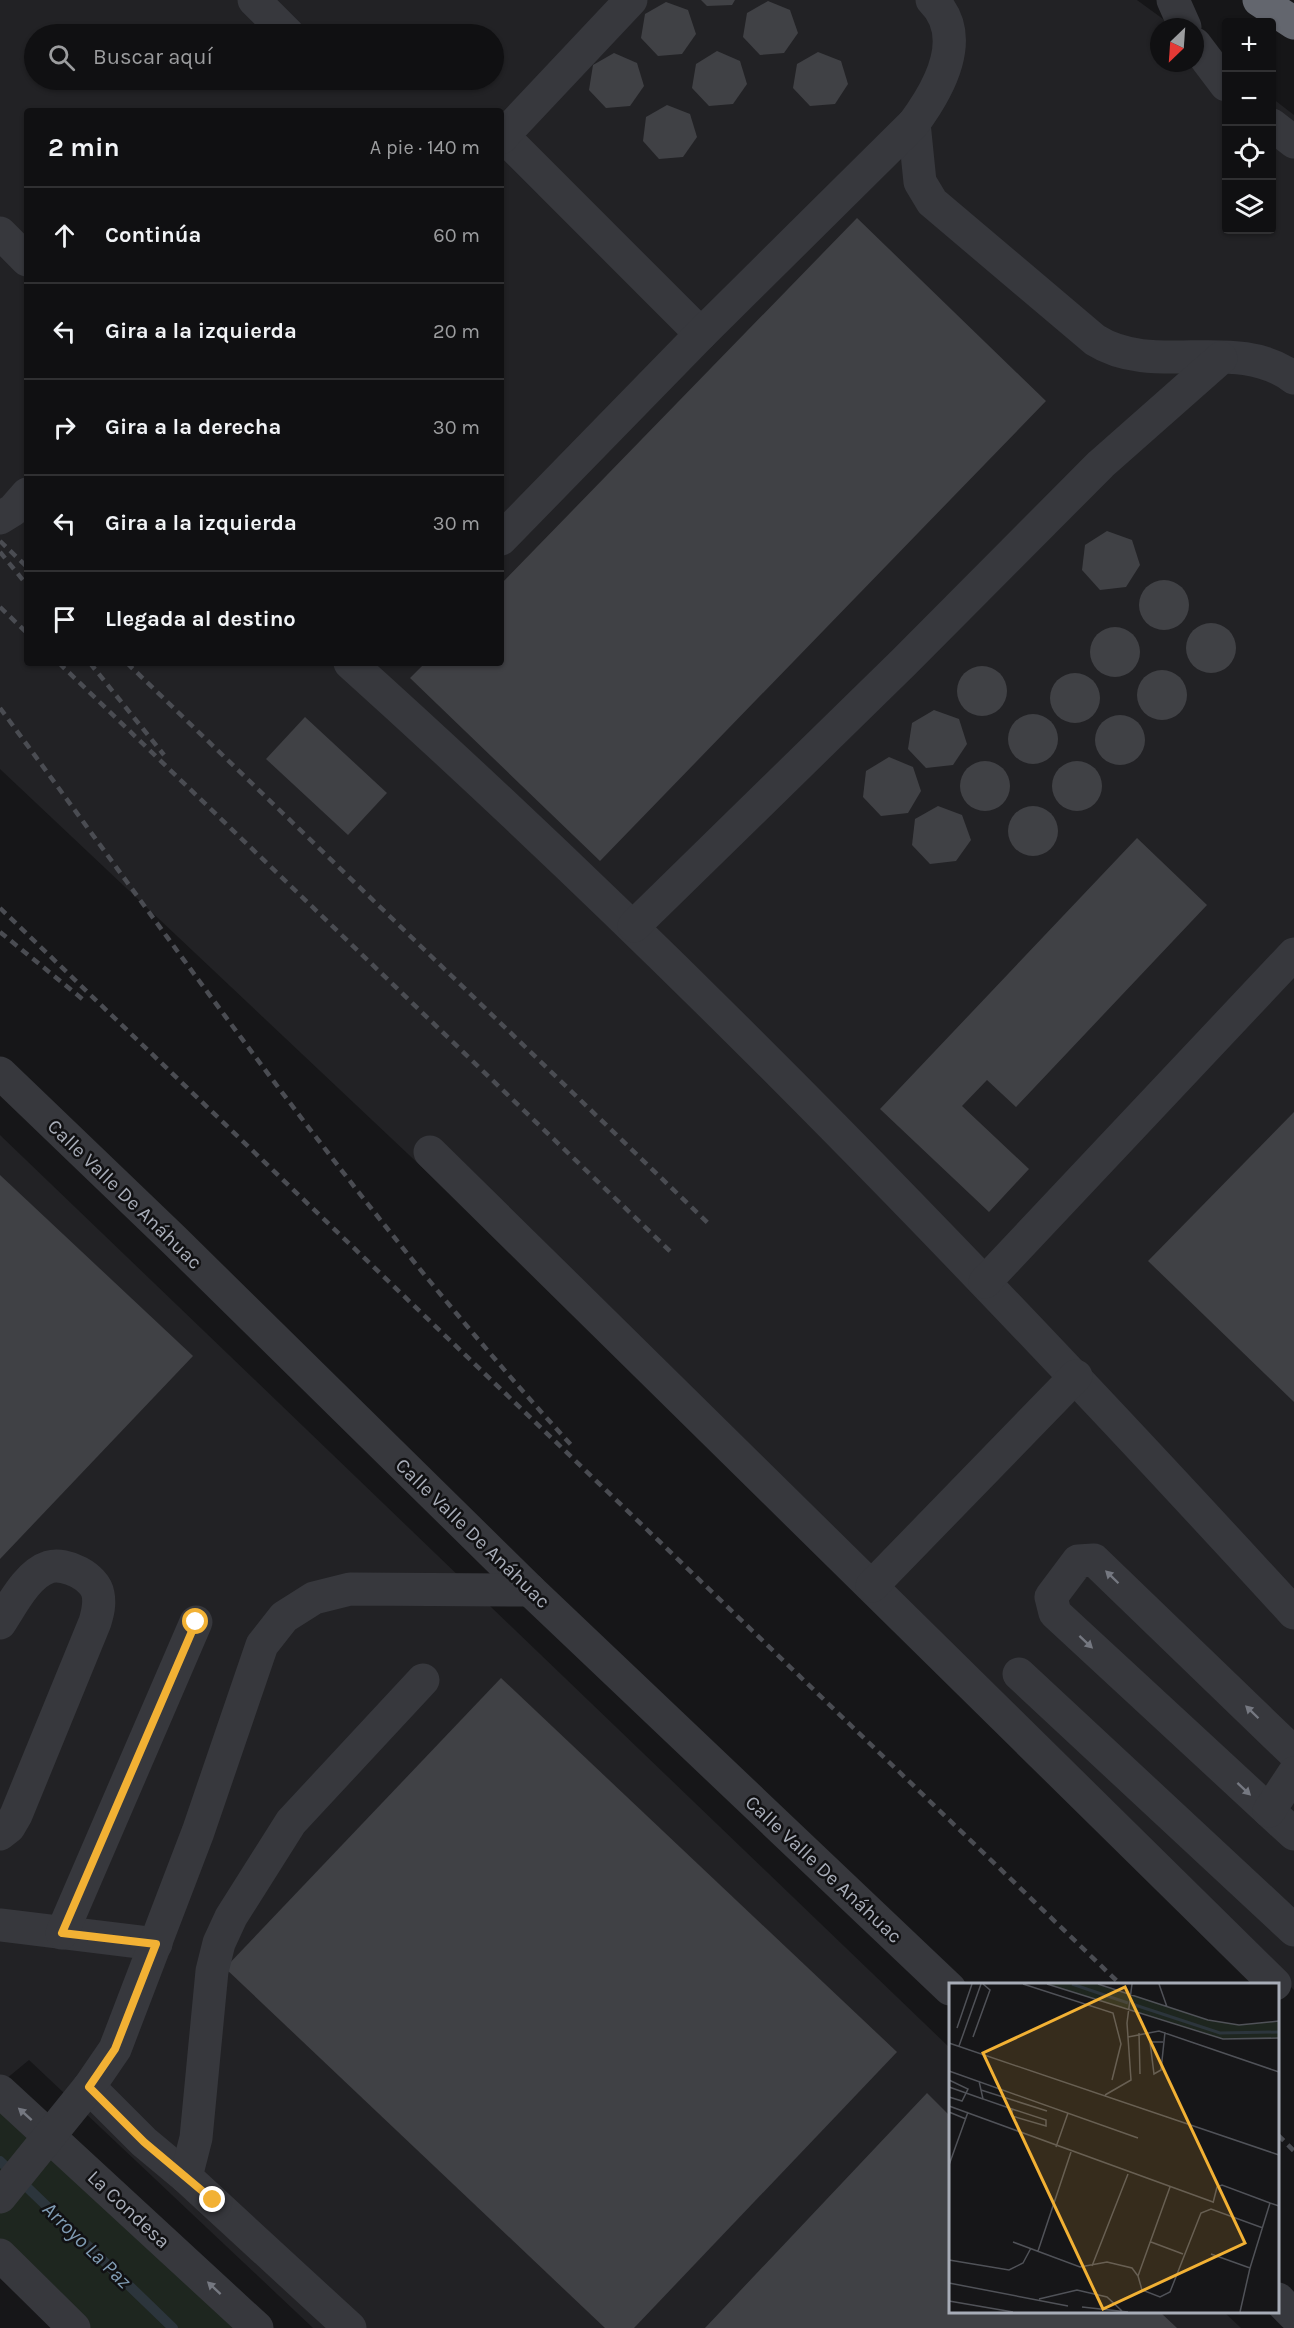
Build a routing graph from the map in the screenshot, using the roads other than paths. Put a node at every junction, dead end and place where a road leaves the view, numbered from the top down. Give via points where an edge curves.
1 (254, 0) edge
2 (631, 0) edge
3 (932, 0) edge
4 (1173, 0) edge
5 (1259, 0) edge
6 (1181, 18) edge
7 (1294, 23) edge
8 (278, 24) edge
9 (1204, 56) edge
10 (1222, 79) edge
11 (914, 123) junction
12 (1273, 126) edge
13 (504, 135) edge
14 (504, 139) edge
15 (1294, 142) edge
16 (0, 233) edge
17 (24, 257) edge
18 (700, 334) junction
19 (1221, 358) junction
20 (1294, 378) edge
21 (24, 497) edge
22 (0, 518) edge
23 (504, 536) edge
24 (366, 668) edge
25 (634, 926) junction
26 (1294, 954) edge
27 (0, 1073) edge
28 (430, 1152) dead end
29 (985, 1282) junction
30 (1076, 1376) junction
31 (872, 1586) junction
32 (530, 1590) junction
33 (1294, 1613) edge
34 (196, 1622) dead end
35 (0, 1623) edge
36 (1019, 1674) dead end
37 (423, 1680) dead end
38 (1294, 1753) edge
39 (1294, 1773) edge
40 (1269, 1811) junction
41 (0, 1834) edge
42 (1294, 1834) edge
43 (0, 1925) edge
44 (1294, 1930) edge
45 (62, 1933) junction
46 (156, 1944) junction
47 (1273, 1983) edge
48 (949, 1987) edge
49 (1279, 1989) edge
50 (1294, 2004) edge
51 (89, 2087) junction
52 (0, 2091) edge
53 (43, 2143) junction
54 (186, 2177) junction
55 (0, 2197) edge
56 (0, 2255) edge
57 (1279, 2300) edge
58 (1294, 2314) edge
59 (74, 2328) edge
60 (257, 2328) edge
61 (350, 2328) edge

1 - 8 street
2 - 13 street
3 - 11 street via 946,21 948,54 944,75
4 - 6 street
5 - 7 highway
9 - 10 street
11 - 18 street
11 - 19 street via 920,182 932,202 1095,340 1134,357
12 - 15 street
14 - 18 street
16 - 17 street
18 - 23 street
19 - 20 street via 1244,357 1265,362
19 - 25 street via 1101,465
21 - 22 street
24 - 25 street
25 - 29 street
26 - 29 street
27 - 32 street, Calle Valle De Anáhuac
28 - 31 street
29 - 30 street
30 - 31 street
30 - 33 street
31 - 47 street
32 - 46 street via 350,1589 314,1598 284,1617 262,1645
32 - 48 street, Calle Valle De Anáhuac
34 - 45 street
35 - 41 street via 25,1587 49,1567 75,1571 98,1592 95,1622 16,1815
36 - 44 street
37 - 54 street via 291,1822 231,1917 212,1971 196,2138
38 -> 40 street via 1094,1560 1078,1561 1051,1597 1055,1613
39 - 40 street
40 - 42 street
43 - 45 street
45 - 46 street
46 - 51 street via 115,2049
49 - 50 street
51 - 53 street
51 - 54 street
53 -> 52 street, La Condesa
53 - 55 street
60 -> 53 street, La Condesa
54 - 61 street
56 - 59 street
57 - 58 street

